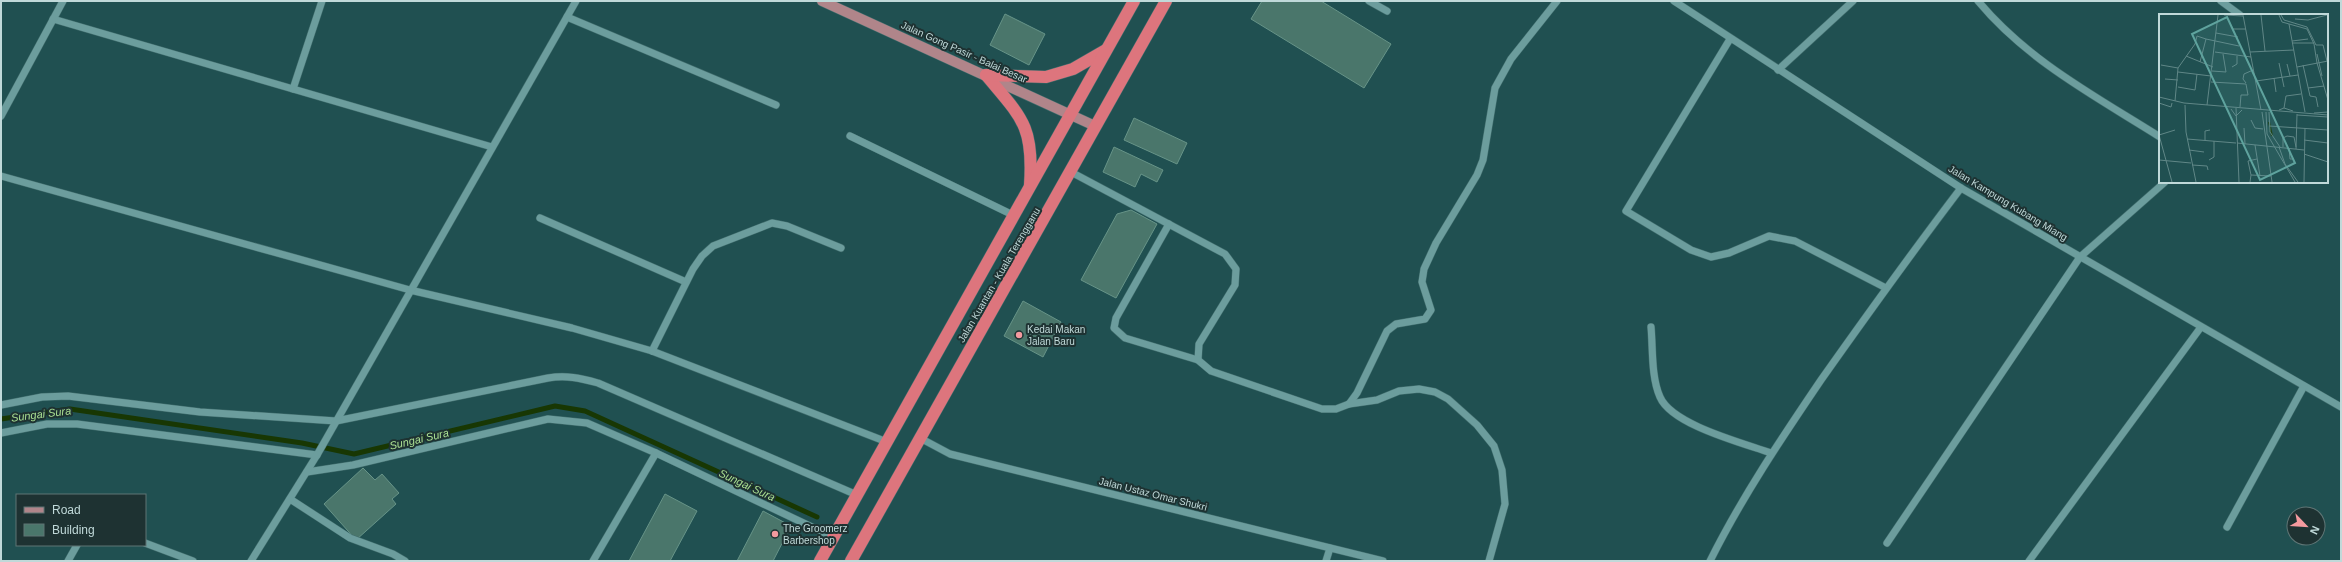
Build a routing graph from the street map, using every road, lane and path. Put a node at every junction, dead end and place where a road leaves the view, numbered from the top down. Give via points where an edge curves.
1 (63, 1) edge
2 (322, 1) edge
3 (576, 1) edge
4 (822, 1) edge
5 (1134, 1) edge
6 (1166, 1) edge
7 (1369, 1) edge
8 (1557, 1) edge
9 (1674, 1) edge
10 (1853, 1) edge
11 (1978, 1) edge
12 (2221, 1) edge
13 (1387, 11) dead end
14 (2239, 14) edge
15 (567, 17) junction
16 (53, 19) junction
17 (1730, 39) junction
18 (1106, 50) junction
19 (1778, 70) junction
20 (986, 75) junction
21 (293, 89) junction
22 (776, 106) dead end
23 (1070, 114) junction
24 (1, 116) edge
25 (1095, 126) junction
26 (850, 136) dead end
27 (2159, 136) edge
28 (492, 147) junction
29 (1071, 172) junction
30 (1, 176) edge
31 (2164, 183) edge
32 (1961, 188) junction
33 (1030, 190) junction
34 (1015, 216) junction
35 (540, 218) dead end
36 (1169, 224) junction
37 (841, 248) dead end
38 (2080, 258) junction
39 (686, 282) junction
40 (1886, 288) junction
41 (410, 290) junction
42 (1651, 327) dead end
43 (2201, 327) junction
44 (652, 352) junction
45 (1198, 360) junction
46 (2304, 386) junction
47 (1349, 404) junction
48 (1, 405) edge
49 (2341, 407) edge
50 (336, 421) junction
51 (1, 433) edge
52 (920, 438) junction
53 (887, 442) junction
54 (318, 453) junction
55 (656, 453) junction
56 (1771, 453) junction
57 (307, 472) junction
58 (857, 495) junction
59 (290, 499) junction
60 (2227, 527) dead end
61 (833, 537) junction
62 (1887, 542) dead end
63 (146, 544) edge
64 (76, 546) edge
65 (1330, 548) junction
66 (68, 561) edge
67 (193, 561) edge
68 (252, 561) edge
69 (405, 561) edge
70 (593, 561) edge
71 (820, 561) edge
72 (851, 561) edge
73 (1326, 561) edge
74 (1383, 561) edge
75 (1489, 561) edge
76 (1710, 561) edge
77 (2029, 561) edge

1 - 16 street
2 - 21 street
3 - 15 street
4 - 20 main road, Jalan Gong Pasir - Balai Besar
5 - 18 highway, Jalan Kuantan - Kuala Terengganu
6 - 25 highway, Jalan Kuantan - Kuala Terengganu
7 - 13 street
8 - 47 street via 1511,59 1495,88 1483,160 1424,269 1422,282 1431,310 1425,319 1396,324 1386,331 1358,393
9 - 17 street, Jalan Kampung Kubang Miang
10 - 19 street
11 - 27 street via 1997,24 2038,60
12 - 14 street
15 - 22 street
15 - 28 street
16 - 21 street
16 - 24 street
17 - 19 street, Jalan Kampung Kubang Miang
17 - 40 street via 1626,211 1691,250 1711,257 1729,254 1769,236 1795,242
18 - 20 highway via 1073,69 1046,77
18 - 23 highway, Jalan Kuantan - Kuala Terengganu
19 - 32 street, Jalan Kampung Kubang Miang
20 - 23 main road, Jalan Gong Pasir - Balai Besar
20 - 33 highway via 1016,110 1025,126 1032,158
21 - 28 street
23 - 25 main road, Jalan Gong Pasir - Balai Besar
23 - 33 highway, Jalan Kuantan - Kuala Terengganu
25 - 29 highway, Jalan Kuantan - Kuala Terengganu
26 - 34 street
28 - 41 street
29 - 36 street
29 - 52 highway, Jalan Kuantan - Kuala Terengganu
30 - 41 street
31 - 38 street
32 - 38 street, Jalan Kampung Kubang Miang
32 - 40 street
33 - 34 highway, Jalan Kuantan - Kuala Terengganu
34 - 53 highway, Jalan Kuantan - Kuala Terengganu
35 - 39 street
36 - 45 street via 1225,254 1236,269 1235,285 1199,344
36 - 45 street via 1116,318 1114,328 1125,338
37 - 39 street via 787,226 772,223 713,246 702,256
38 - 43 street, Jalan Kampung Kubang Miang
38 - 62 street
39 - 44 street
40 - 56 street
41 - 44 street via 572,328
41 - 50 street
42 - 56 street via 1656,383 1666,408 1704,428
43 - 46 street, Jalan Kampung Kubang Miang
43 - 77 street
44 - 53 street
45 - 47 street via 1211,371 1322,410 1336,409
46 - 49 street, Jalan Kampung Kubang Miang
46 - 60 street
47 - 75 street via 1377,400 1399,391 1419,389 1435,392 1448,399 1477,425 1494,446 1502,470 1506,504
48 - 50 street via 42,397 68,396 200,412
50 - 54 street
50 - 58 street via 548,378 578,377 598,383
51 - 54 street via 47,424 77,424
52 - 65 street, Jalan Ustaz Omar Shukri via 950,454
52 - 72 highway, Jalan Kuantan - Kuala Terengganu
53 - 58 highway, Jalan Kuantan - Kuala Terengganu
54 - 57 street
55 - 57 street via 587,423 568,419 548,419 353,466
55 - 61 street
55 - 70 street
56 - 76 street via 1729,523
57 - 59 street
58 - 61 highway, Jalan Kuantan - Kuala Terengganu
59 - 68 street
59 - 69 street via 350,538 394,554
61 - 71 highway, Jalan Kuantan - Kuala Terengganu
63 - 67 street
64 - 66 street
65 - 73 street
65 - 74 street, Jalan Ustaz Omar Shukri

